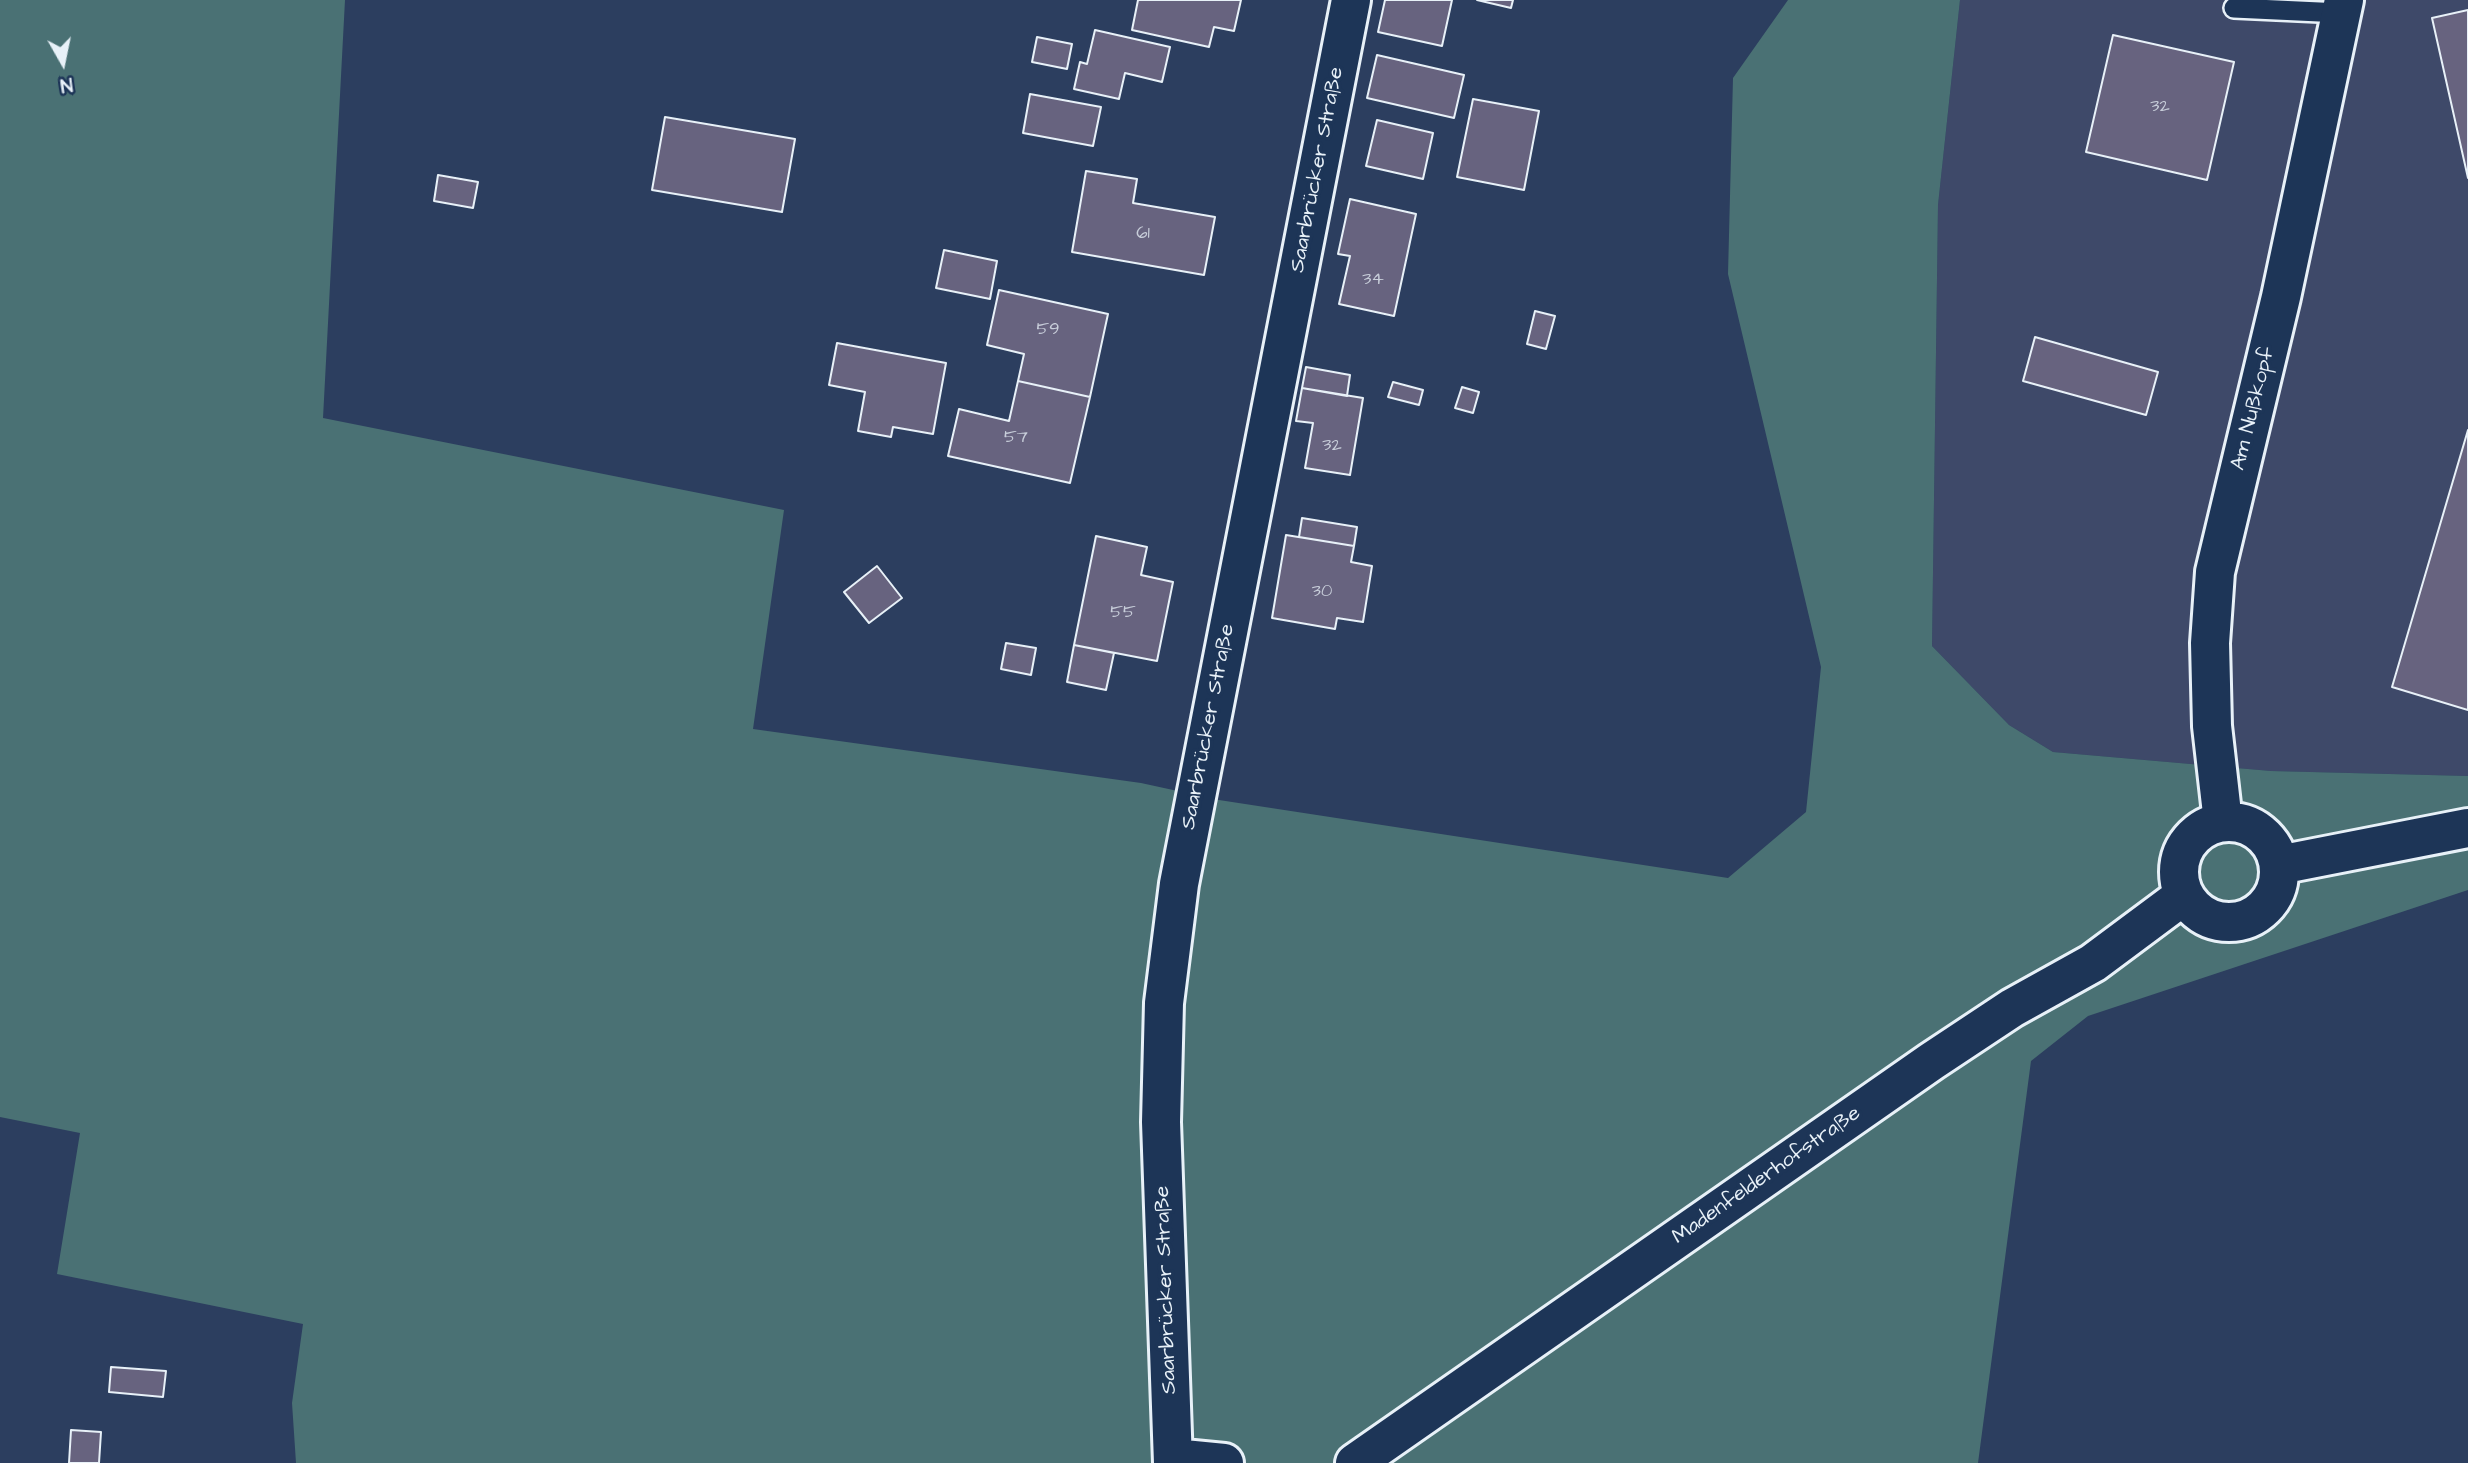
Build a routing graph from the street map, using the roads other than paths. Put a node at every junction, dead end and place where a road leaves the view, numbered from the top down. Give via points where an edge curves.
1 (1351, 0) edge
2 (2343, 7) edge
3 (2234, 8) dead end
4 (2223, 822) junction
5 (2468, 828) edge
6 (2279, 865) junction
7 (2183, 896) junction
8 (1173, 1460) edge
9 (1224, 1463) edge
10 (1355, 1463) edge

1 - 8 street, Saarbrücker Straße via 1179,884 1165,990 1161,1122
2 - 3 lane
2 - 4 street, Am Nußkopf via 2281,297 2215,572 2212,712
4 - 6 street via 2242,823 2260,832
4 - 7 street via 2204,828 2189,840 2180,857 2178,877
5 - 6 street
6 - 7 street via 2277,888 2265,908 2245,920 2210,918
7 - 10 street, Madenfelderhofstraße via 2093,963 2012,1007 1932,1061
8 - 9 street

